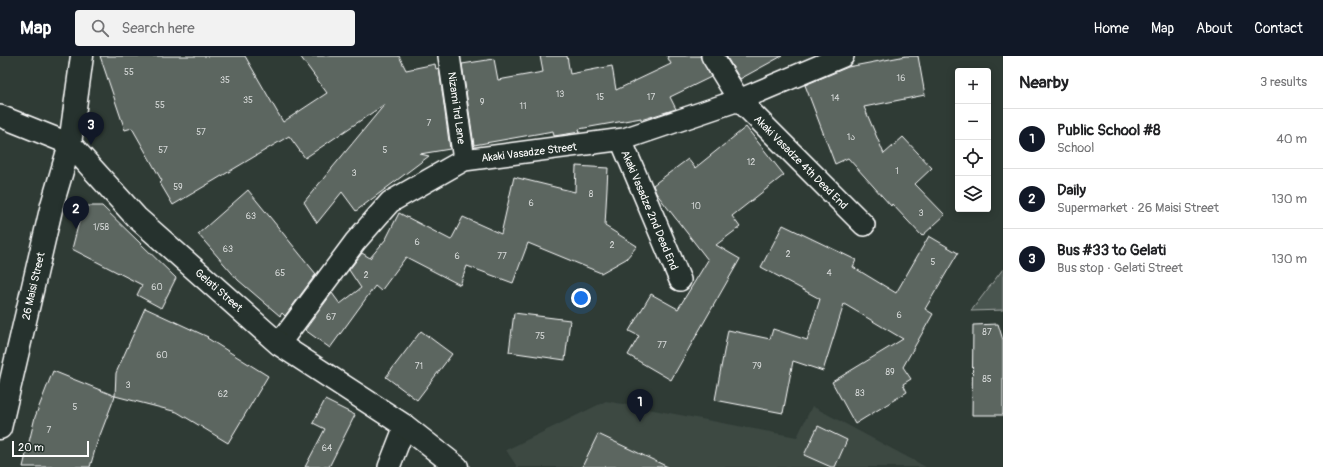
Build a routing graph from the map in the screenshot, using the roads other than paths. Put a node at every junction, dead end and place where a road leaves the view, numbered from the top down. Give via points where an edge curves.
1 (82, 56) edge
2 (449, 56) edge
3 (712, 56) edge
4 (843, 56) edge
5 (739, 100) junction
6 (0, 116) edge
7 (621, 140) junction
8 (70, 144) junction
9 (464, 160) junction
10 (864, 225) dead end
11 (680, 280) dead end
12 (279, 344) junction
13 (5, 387) edge
14 (406, 426) junction
15 (0, 428) edge
16 (389, 467) edge
17 (457, 467) edge

1 - 8 main road
2 - 9 street, Nizami 1rd Lane
3 - 5 street, Akaki Vasadze 4th Dead End
4 - 5 street, Akaki Vasadze Street
5 - 7 street, Akaki Vasadze Street
5 - 10 street, Akaki Vasadze 4th Dead End
6 - 8 street
7 - 9 street, Akaki Vasadze Street
7 - 11 street, Akaki Vasadze 2nd Dead End
8 - 12 main road, Gelati Street via 136,217
8 - 13 main road, 26 Maisi Street
9 - 12 street, Akaki Vasadze Street via 390,202 355,242
12 - 14 main road, Gelati Street
13 - 15 main road, 26 Maisi Street
14 - 16 street
14 - 17 main road, Gelati Street

